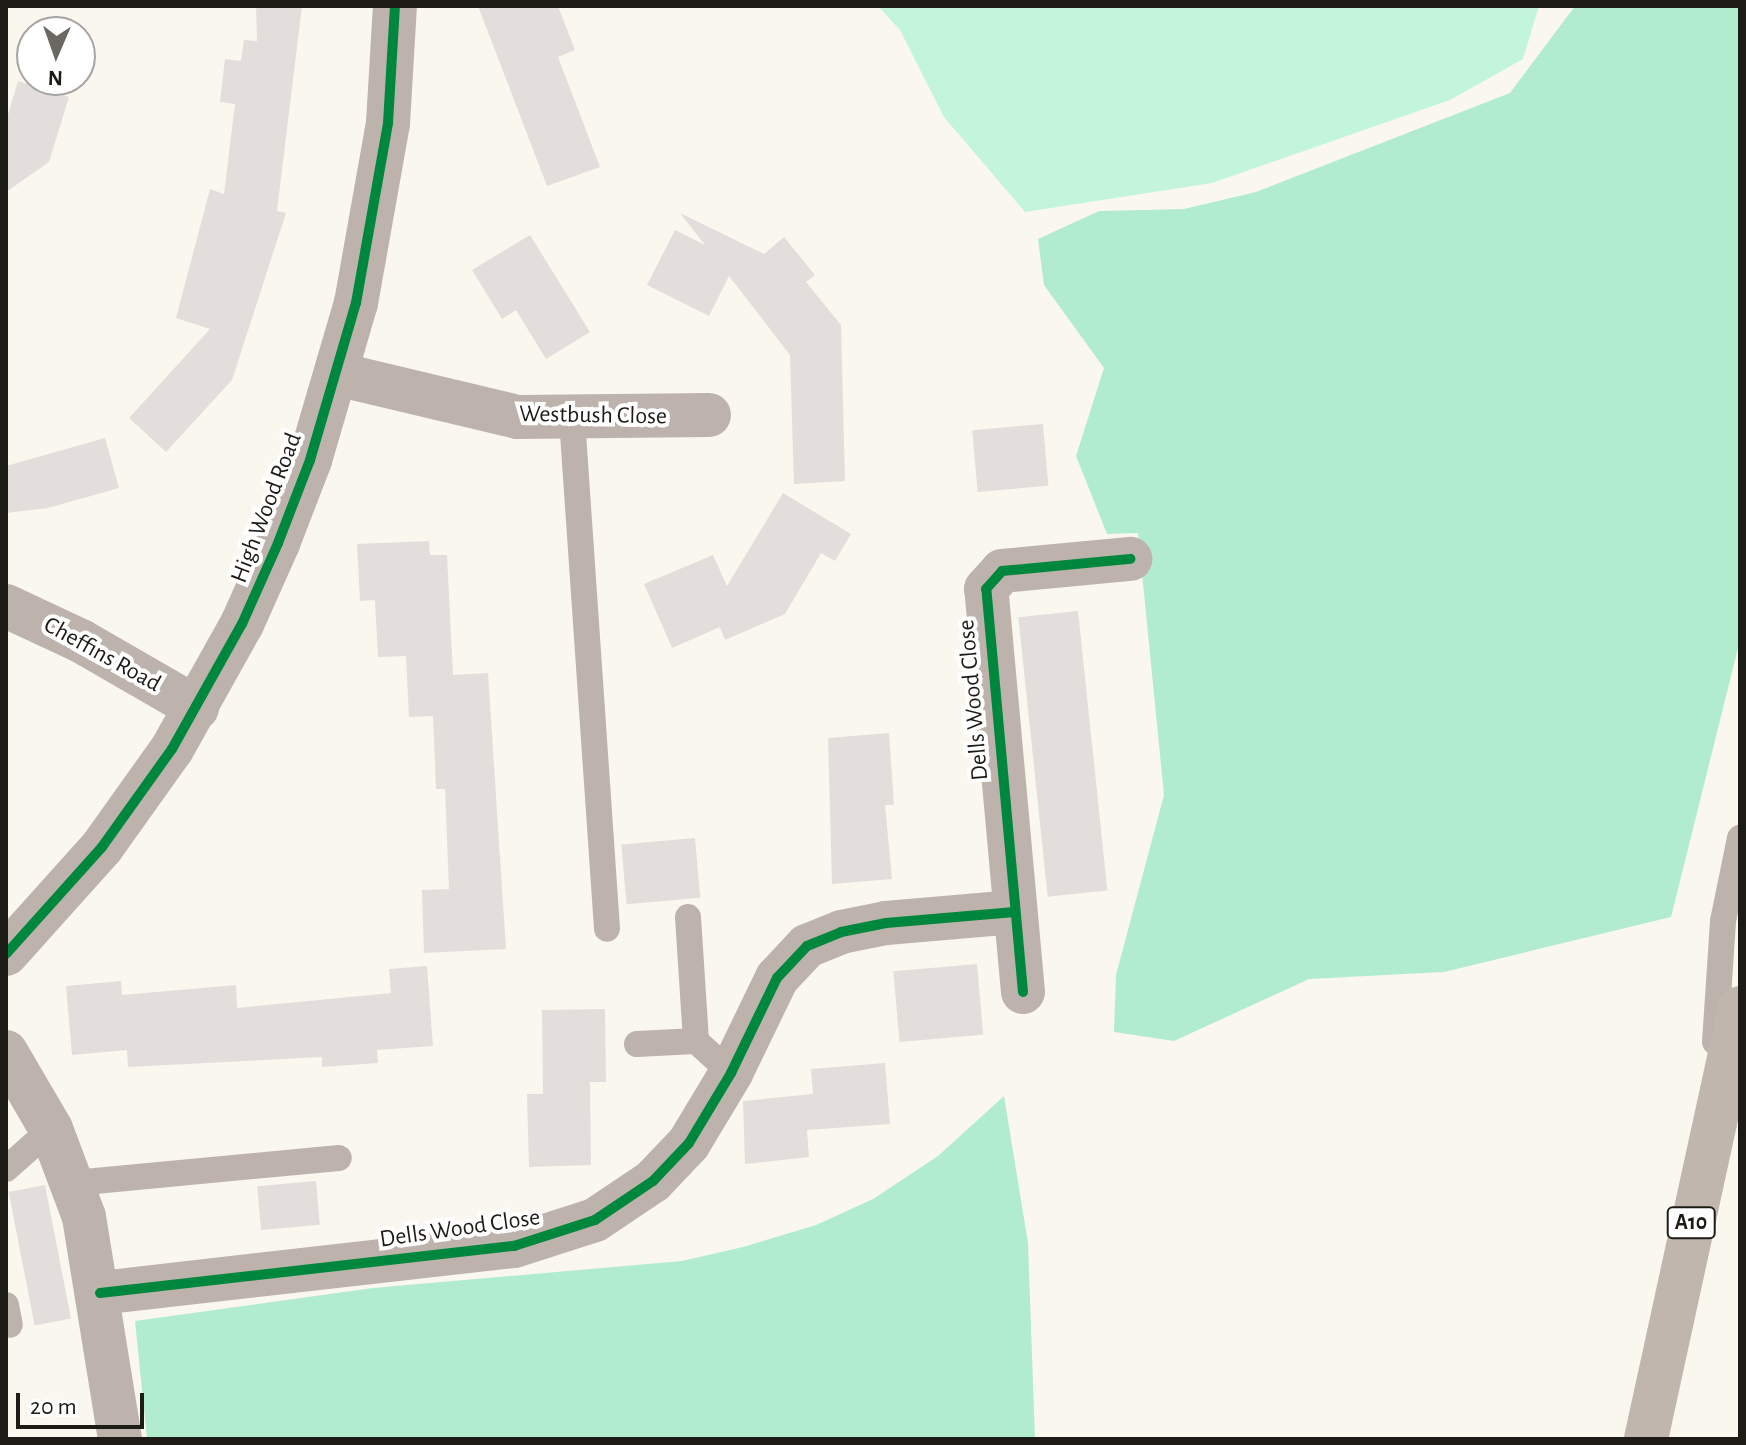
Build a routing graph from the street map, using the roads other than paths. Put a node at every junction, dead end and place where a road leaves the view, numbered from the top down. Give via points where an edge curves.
1 (395, 6) edge
2 (337, 374) junction
3 (709, 415) dead end
4 (572, 419) junction
5 (1130, 559) dead end
6 (6, 606) edge
7 (197, 708) junction
8 (1740, 838) edge
9 (1015, 912) junction
10 (688, 917) dead end
11 (607, 929) dead end
12 (6, 954) edge
13 (1023, 992) dead end
14 (1740, 1008) edge
15 (696, 1041) junction
16 (637, 1044) dead end
17 (6, 1052) edge
18 (731, 1073) junction
19 (51, 1129) junction
20 (1710, 1134) junction
21 (339, 1158) dead end
22 (6, 1169) edge
23 (74, 1183) junction
24 (100, 1293) junction
25 (120, 1439) edge
26 (1646, 1439) edge

1 - 2 street, High Wood Road via 380,171
2 - 4 street, Westbush Close via 488,412
2 - 7 street, High Wood Road via 278,543
3 - 4 street, Westbush Close
4 - 11 lane
5 - 9 street, Dells Wood Close via 1002,571 986,589
6 - 7 street, Cheffins Road via 68,634
7 - 12 street, High Wood Road via 102,847
8 - 20 lane via 1723,921
9 - 13 street, Dells Wood Close
9 - 18 street, Dells Wood Close via 874,925 807,946 777,978
10 - 15 lane
14 - 20 highway, A10
15 - 16 lane
15 - 18 lane
17 - 19 street
18 - 24 street, Dells Wood Close via 704,1123 663,1172 616,1207 568,1231 514,1246
19 - 22 lane
19 - 23 street
20 - 26 highway, A10
21 - 23 lane
23 - 24 street
24 - 25 street

